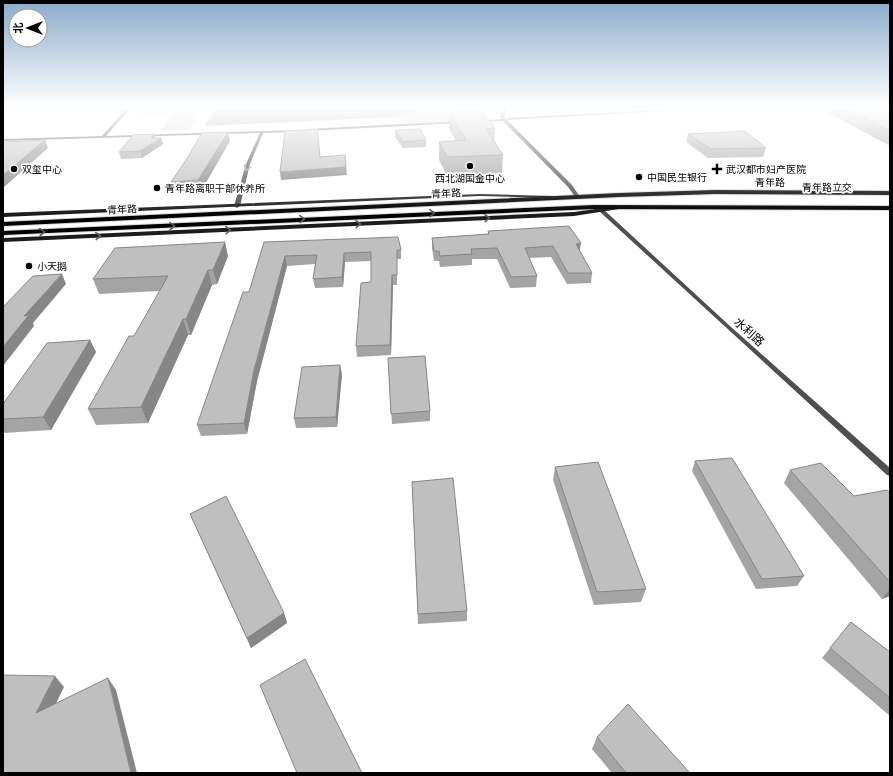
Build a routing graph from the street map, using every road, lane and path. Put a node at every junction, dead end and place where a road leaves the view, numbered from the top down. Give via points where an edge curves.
1 (258, 142) edge
2 (526, 142) edge
3 (890, 193) edge
4 (619, 195) junction
5 (567, 197) junction
6 (578, 197) junction
7 (890, 198) edge
8 (742, 199) junction
9 (890, 202) edge
10 (237, 206) junction
11 (638, 207) junction
12 (598, 208) junction
13 (890, 208) edge
14 (3, 215) edge
15 (3, 224) edge
16 (3, 233) edge
17 (3, 240) edge
18 (890, 473) edge

1 -> 10 street via 248,164
2 - 6 street
3 - 4 main road, 青年路 via 715,192
4 - 6 main road, 青年路
4 - 8 main road
5 - 6 main road, 青年路
5 - 10 main road via 480,195
5 - 15 main road, 青年路
7 - 8 main road, 青年路立交
8 - 9 main road, 青年路立交
8 - 11 main road
10 - 14 main road
11 - 12 main road, 青年路
11 - 13 main road, 青年路
16 -> 12 main road, 青年路
17 -> 12 main road via 574,214
12 - 18 street, 水利路

